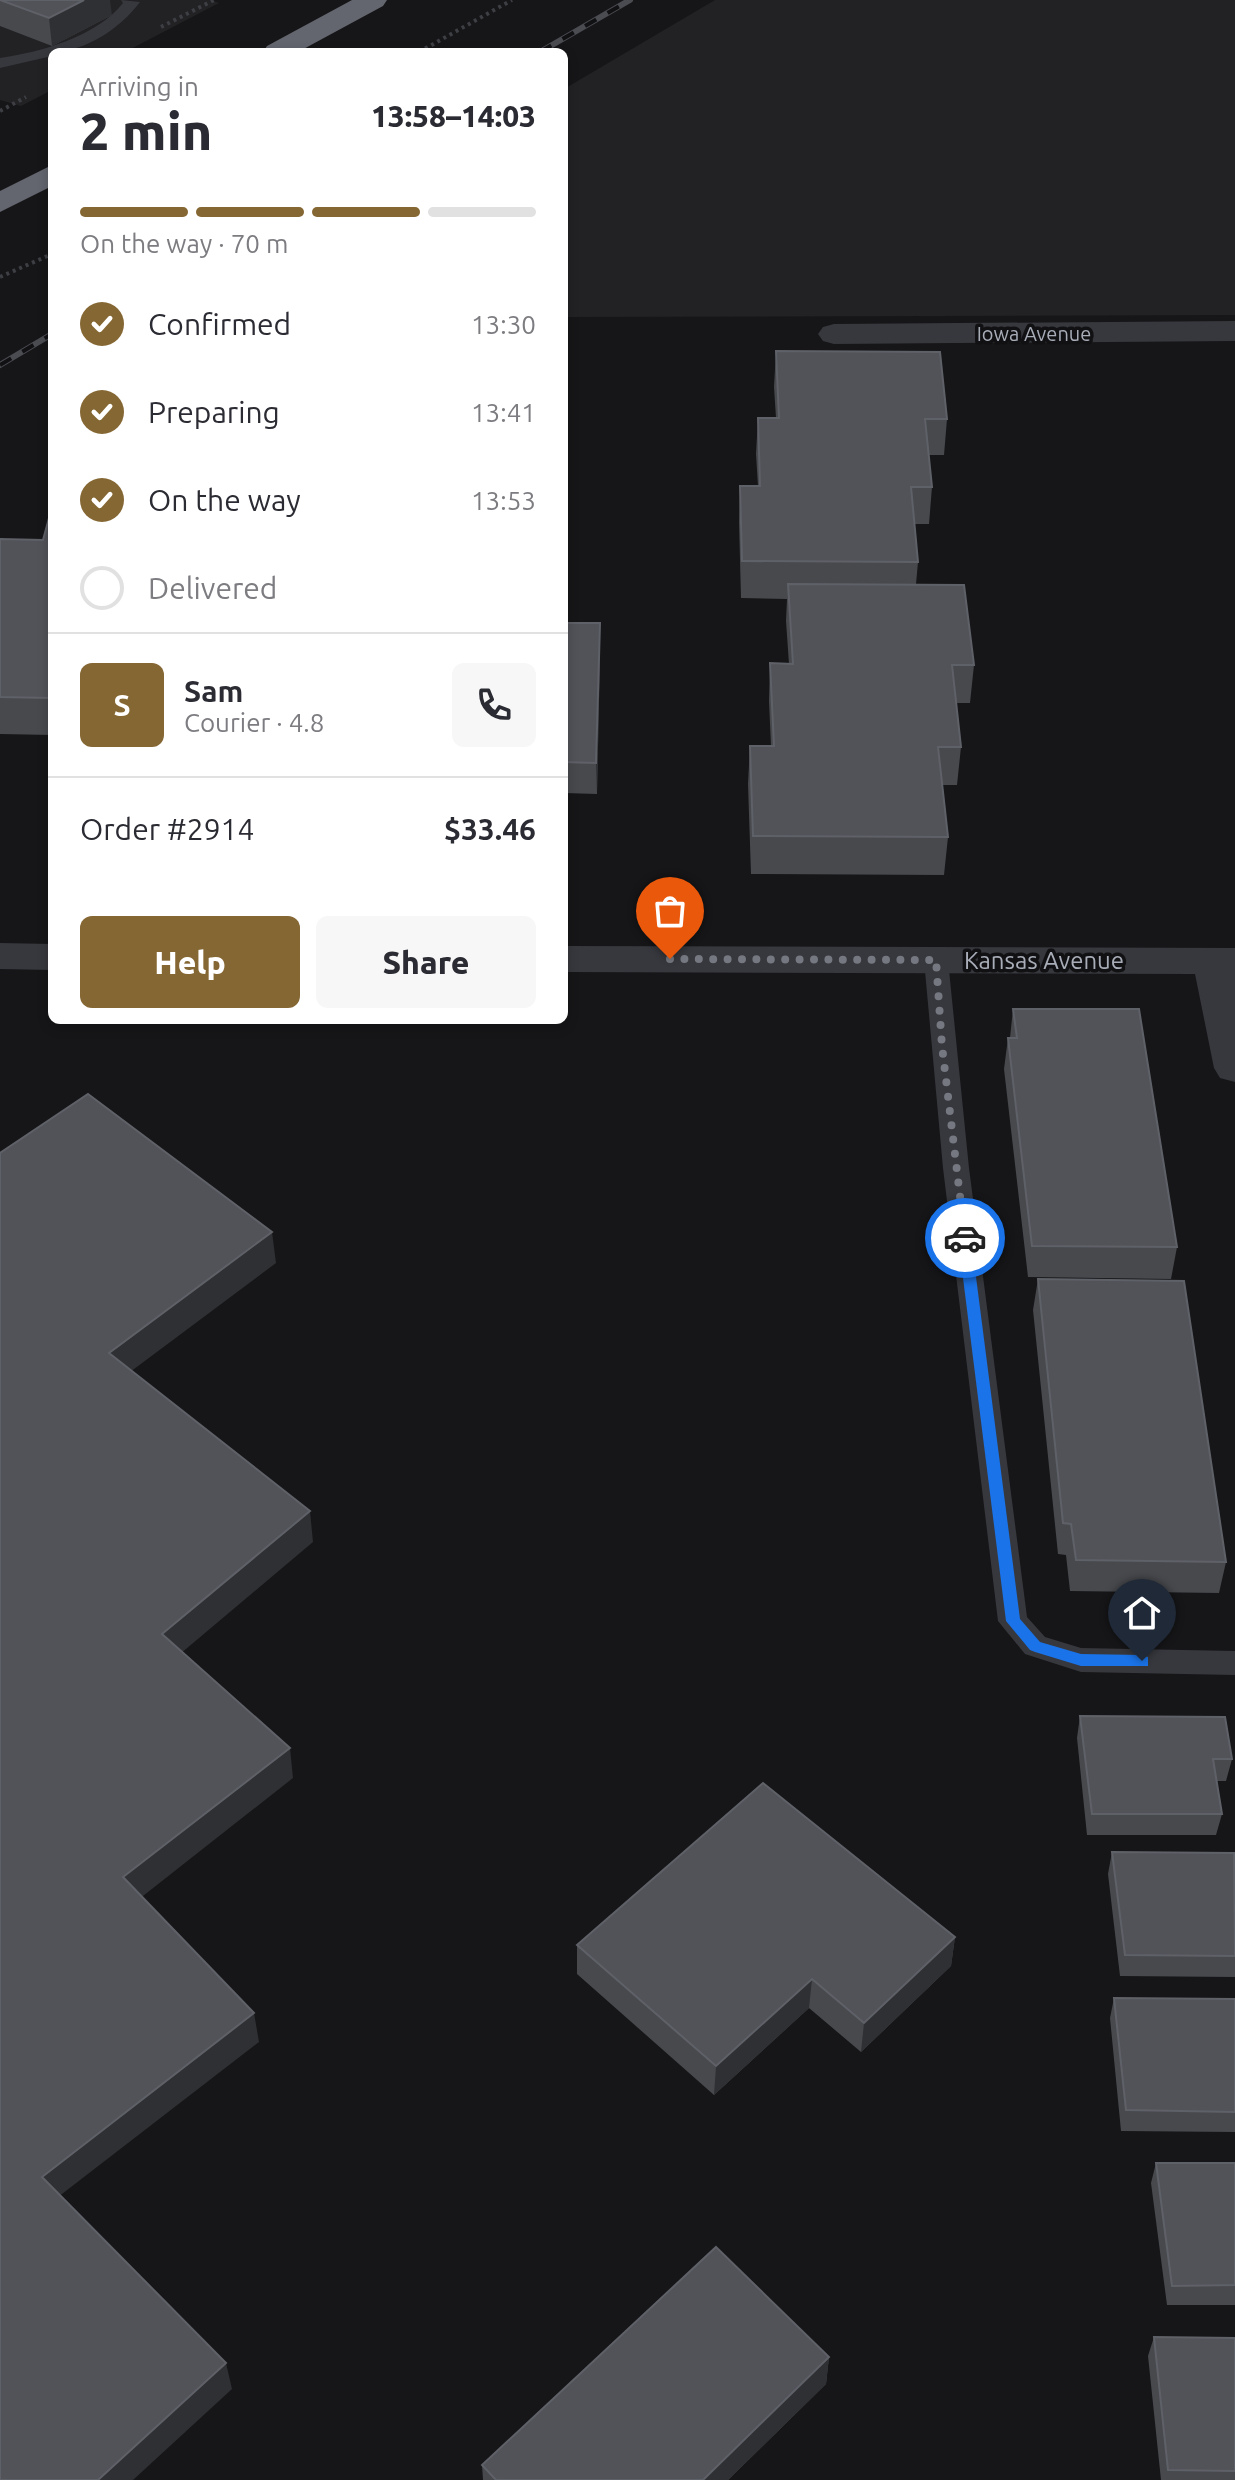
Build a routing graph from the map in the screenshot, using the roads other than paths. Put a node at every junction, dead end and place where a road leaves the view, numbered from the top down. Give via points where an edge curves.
1 (129, 0) edge
2 (373, 0) edge
3 (60, 48) edge
4 (284, 48) edge
5 (48, 52) edge
6 (0, 63) edge
7 (48, 176) edge
8 (0, 202) edge
9 (1235, 331) edge
10 (834, 334) dead end
11 (0, 956) edge
12 (48, 957) edge
13 (568, 959) edge
14 (936, 960) junction
15 (1224, 960) edge
16 (1235, 1068) edge
17 (1235, 1663) edge

1 - 3 lane via 124,16
2 - 4 highway
5 - 6 lane
7 - 8 highway
9 - 10 street, Iowa Avenue
11 - 12 street
13 - 14 street, Kansas Avenue
14 - 15 street, Kansas Avenue
14 - 17 lane via 949,1107 1013,1621 1035,1646 1081,1660
15 - 16 street

